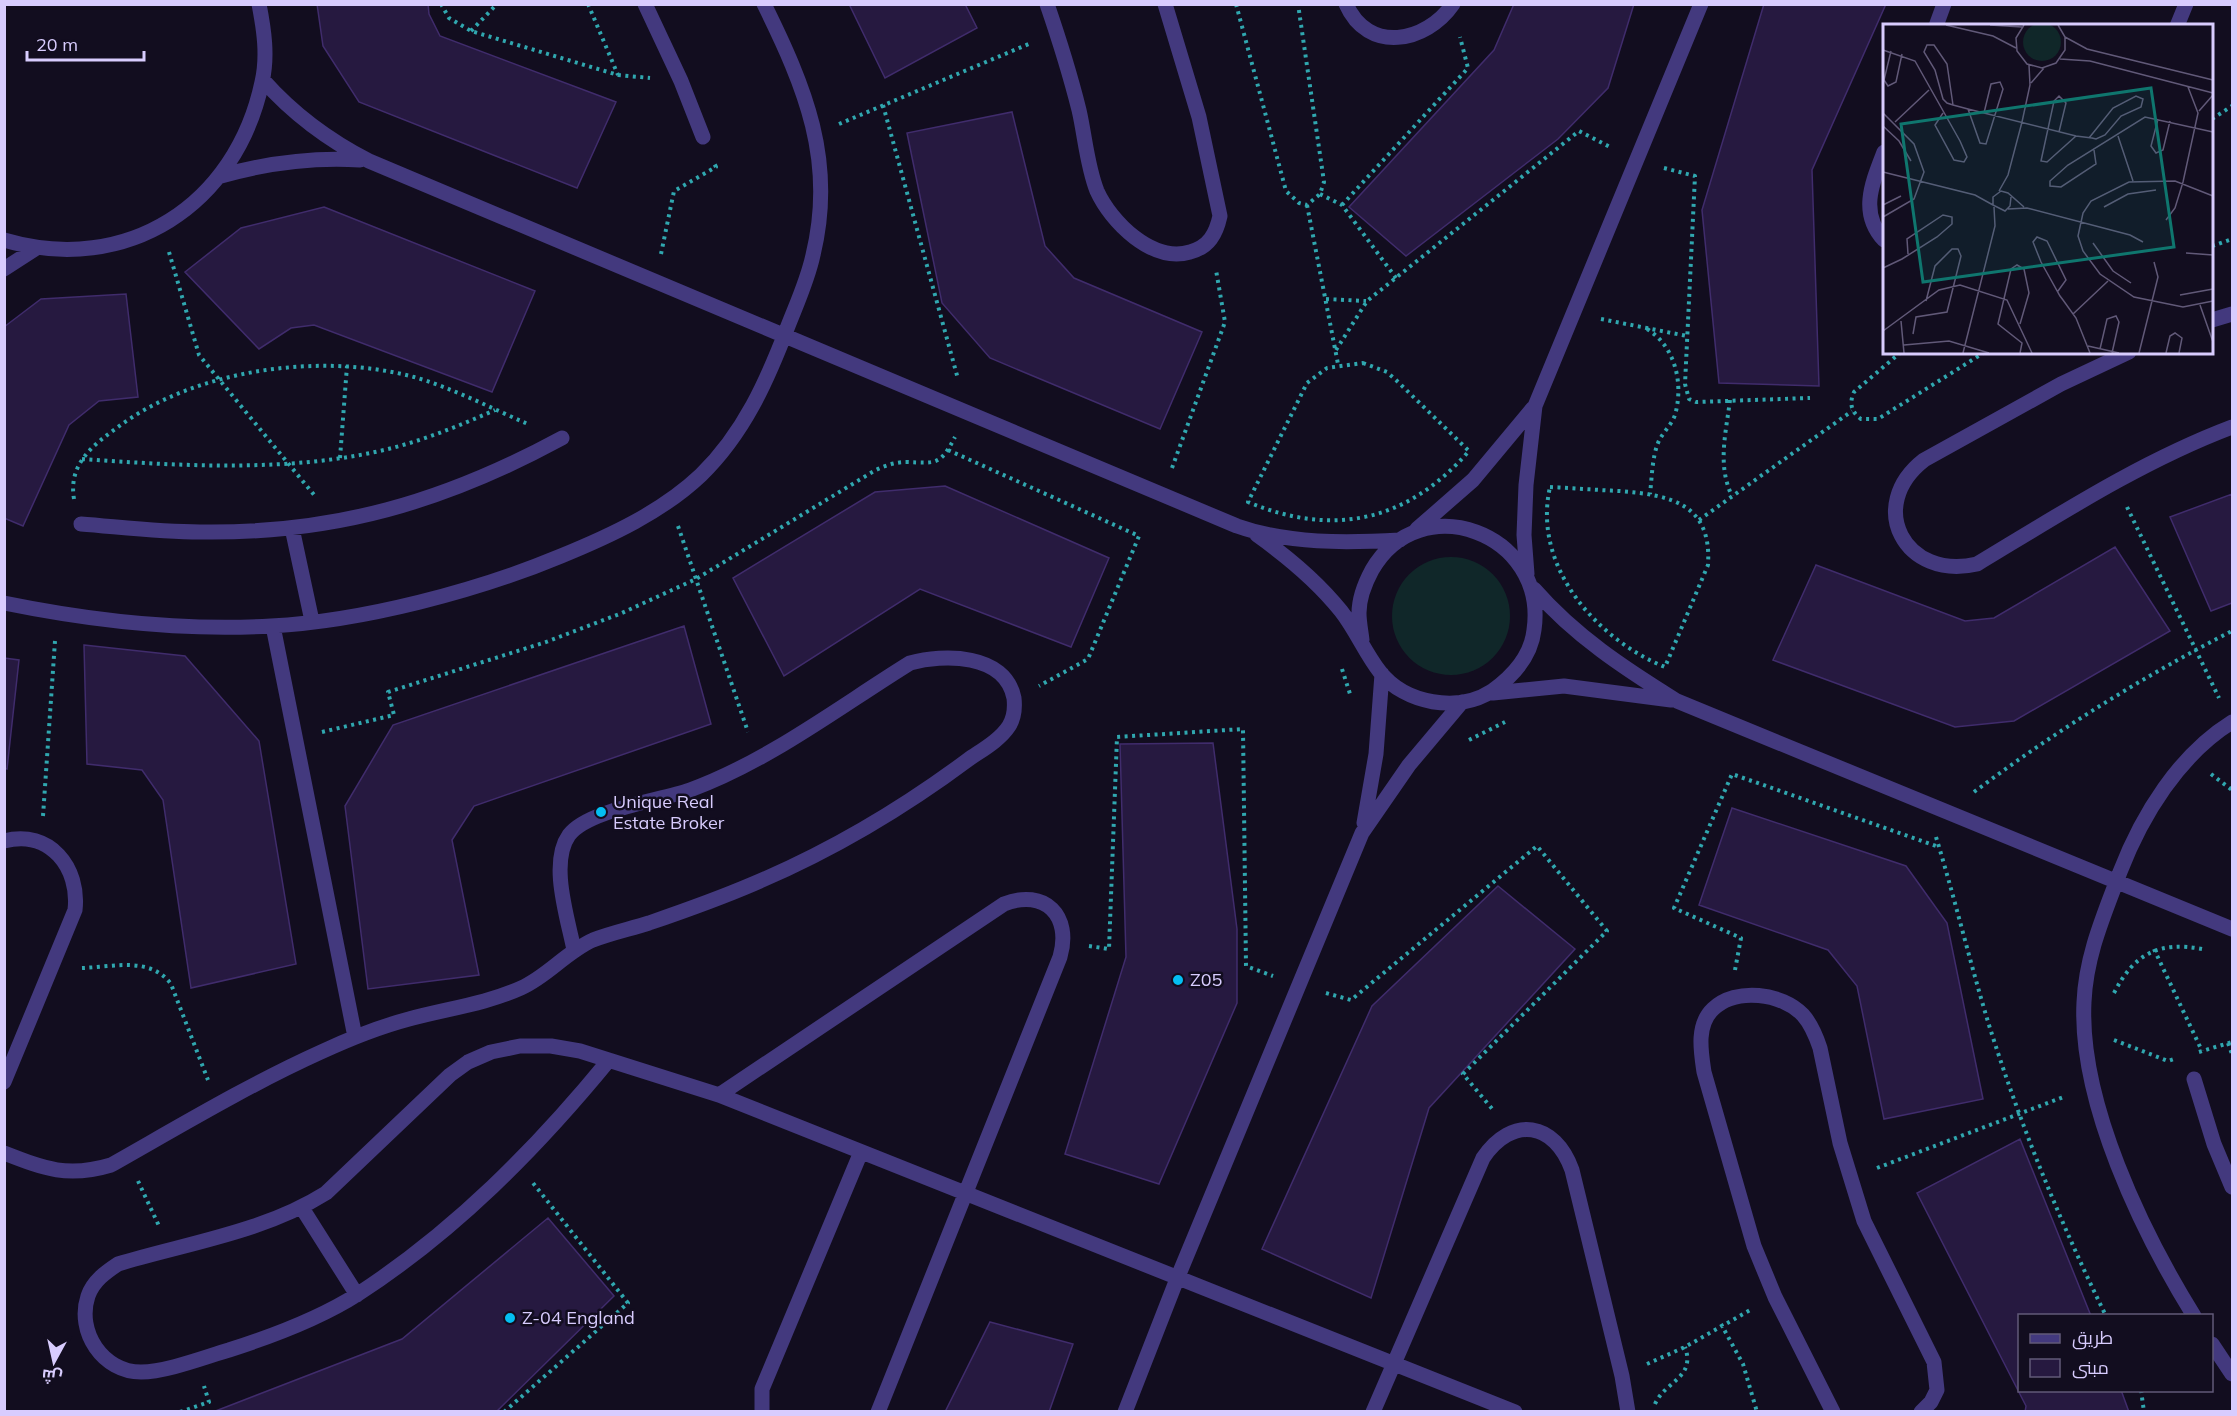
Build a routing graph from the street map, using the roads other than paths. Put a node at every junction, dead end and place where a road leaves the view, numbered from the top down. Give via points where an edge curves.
1 (259, 4) edge
2 (645, 4) edge
3 (764, 4) edge
4 (1047, 4) edge
5 (1165, 4) edge
6 (1346, 4) edge
7 (1701, 4) edge
8 (1944, 4) edge
9 (2186, 4) edge
10 (1453, 5) edge
11 (1937, 24) edge
12 (2178, 24) edge
13 (263, 80) junction
14 (703, 137) road end
15 (1883, 155) edge
16 (369, 161) junction
17 (221, 176) junction
18 (1883, 238) edge
19 (4, 240) edge
20 (35, 249) junction
21 (4, 269) edge
22 (2232, 314) edge
23 (2213, 319) edge
24 (785, 335) junction
25 (2125, 354) edge
26 (1535, 406) junction
27 (2232, 427) edge
28 (562, 438) road end
29 (81, 524) road end
30 (292, 528) junction
31 (1252, 531) junction
32 (1406, 537) junction
33 (1530, 582) junction
34 (4, 603) edge
35 (312, 621) junction
36 (273, 626) junction
37 (1362, 640) junction
38 (1382, 674) junction
39 (1485, 695) junction
40 (1677, 701) junction
41 (1462, 702) junction
42 (2231, 722) edge
43 (1362, 833) junction
44 (4, 841) edge
45 (2117, 882) junction
46 (2232, 929) edge
47 (574, 950) junction
48 (355, 1037) junction
49 (609, 1060) junction
50 (2194, 1079) dead end
51 (4, 1082) edge
52 (720, 1095) junction
53 (861, 1152) junction
54 (4, 1153) edge
55 (2232, 1187) edge
56 (966, 1194) junction
57 (302, 1208) junction
58 (1177, 1279) junction
59 (357, 1295) junction
60 (2193, 1314) edge
61 (2213, 1347) edge
62 (1392, 1363) junction
63 (2232, 1374) edge
64 (1497, 1408) edge
65 (762, 1412) edge
66 (878, 1412) edge
67 (1125, 1412) edge
68 (1373, 1412) edge
69 (1515, 1412) edge
70 (1628, 1412) edge
71 (1833, 1412) edge
72 (1921, 1412) edge

1 - 13 street via 265,38
2 - 14 street
3 - 24 street via 817,134 821,175 820,217 813,257
4 - 5 street via 1079,109 1096,188 1105,206 1131,234 1161,251 1188,253 1210,241 1217,229 1219,203 1199,117
6 - 10 street via 1360,24 1393,38 1411,37 1428,30
7 - 26 street
8 - 11 street
9 - 12 street
13 - 16 street via 311,127
13 - 17 street via 248,131
15 - 18 street via 1869,201 1871,219
16 - 17 street via 295,160 257,165
16 - 24 street
17 - 20 street via 161,226 120,243 78,250
19 - 20 street
20 - 21 street
22 - 23 street
24 - 31 street
24 - 35 street via 746,419 701,475 669,502 580,548 487,584
25 - 27 street via 2061,384 1910,471 1896,502 1896,520 1912,551 1942,567 1977,564 2115,481
26 - 32 street via 1473,480
26 - 33 street via 1524,535
28 - 30 street via 509,467 453,490 395,509
29 - 30 street via 198,532
30 - 35 street
31 - 32 street via 1333,541
31 - 37 street via 1317,584
32 - 33 street via 1432,528 1477,531 1514,556
32 - 37 street via 1379,559 1365,584 1359,612
33 - 39 street via 1537,614 1533,639 1523,662 1506,681
33 - 40 street via 1555,613 1597,650
34 - 36 street via 57,614 189,626
35 - 36 street
36 - 48 street
37 - 38 street
38 - 41 street via 1418,698
38 - 43 street via 1376,754
39 - 40 street via 1564,686
39 - 41 street
40 - 45 street
41 - 43 street via 1408,765
42 - 45 street via 2190,759 2150,810
43 - 58 street
44 - 51 street via 27,839 41,843 67,863 77,894 75,910
45 - 46 street
45 - 60 street via 2100,921 2085,992 2085,1044 2092,1086 2144,1225
47 - 47 street via 559,866 562,850 574,830 593,817 691,789 757,759 910,663 952,656 993,670 1011,687 1014,700 1010,724 1002,735 884,817 754,884
47 - 48 street via 522,988
48 - 54 street via 286,1069 111,1165 76,1173 40,1167
49 - 52 street
49 - 57 street via 551,1046 520,1046 468,1062 326,1193
49 - 59 street via 518,1164 413,1255
50 - 55 street
52 - 53 street
52 - 56 street via 1004,904 1018,898 1047,904 1058,915 1064,943
53 - 56 street
53 - 65 street via 762,1389
56 - 58 street
56 - 66 street
57 - 59 street
57 - 59 street via 276,1220 118,1264 100,1276 88,1295 84,1316 89,1338 101,1356 120,1368 142,1372 213,1355 272,1335
58 - 62 street
58 - 67 street
61 - 63 street
62 - 64 street
62 - 68 street
62 - 70 street via 1483,1158 1494,1141 1511,1131 1532,1130 1551,1136 1565,1151
64 - 69 street
71 - 72 street via 1775,1297 1740,1204 1704,1072 1700,1045 1706,1020 1713,1009 1748,995 1786,1002 1814,1030 1850,1179 1882,1261 1934,1362 1937,1389

